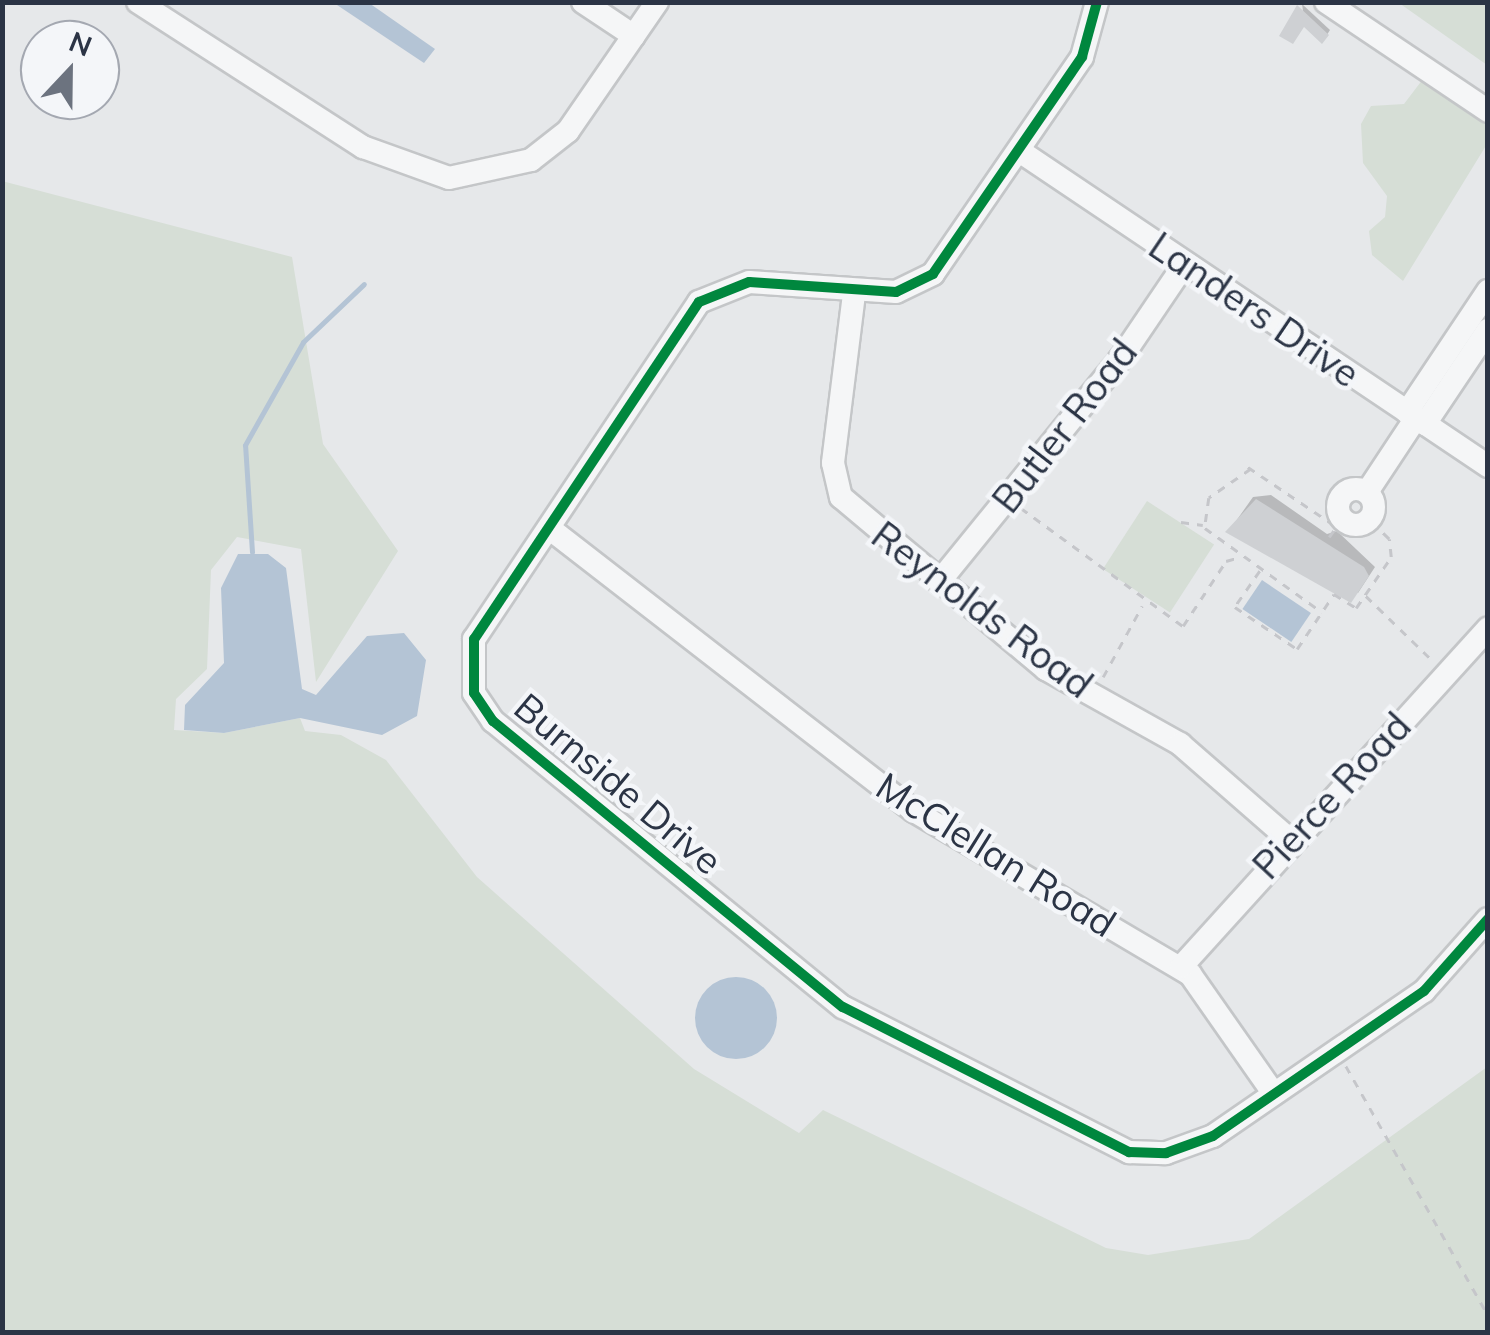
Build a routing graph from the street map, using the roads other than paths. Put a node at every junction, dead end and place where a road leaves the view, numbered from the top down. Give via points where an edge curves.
1 (138, 2) edge
2 (583, 2) edge
3 (656, 2) edge
4 (1098, 2) edge
5 (1326, 2) edge
6 (634, 36) junction
7 (1486, 107) edge
8 (1020, 152) junction
9 (1184, 264) junction
10 (1488, 291) edge
11 (854, 294) junction
12 (1488, 330) edge
13 (1416, 418) junction
14 (1488, 466) edge
15 (1367, 492) junction
16 (549, 528) junction
17 (939, 582) junction
18 (1488, 628) edge
19 (1291, 840) junction
20 (1488, 919) edge
21 (1181, 967) junction
22 (1274, 1094) junction

1 - 6 street via 363,148 449,178 532,160 589,108
2 - 6 street
3 - 6 street
4 - 8 street, Burnside Drive via 1082,57
5 - 7 street
8 - 9 street, Landers Drive
8 - 11 street, Burnside Drive via 933,274 896,292
9 - 13 street, Landers Drive
9 - 17 street, Butler Road
10 - 13 street
11 - 16 street, Burnside Drive via 749,282 708,295
11 - 17 street, Reynolds Road via 833,476 859,516
12 - 13 street
13 - 14 street, Landers Drive
13 - 15 street
15 - 15 street via 1341,496 1336,527 1370,520
16 - 21 street, McClellan Road via 914,812
16 - 22 street, Burnside Drive via 474,638 469,682 479,704 828,996 1129,1152 1197,1144
17 - 19 street, Reynolds Road via 1092,696 1180,744
18 - 19 street, Pierce Road
19 - 21 street, Pierce Road
20 - 22 street, Burnside Drive via 1424,990
21 - 22 street, McClellan Road

